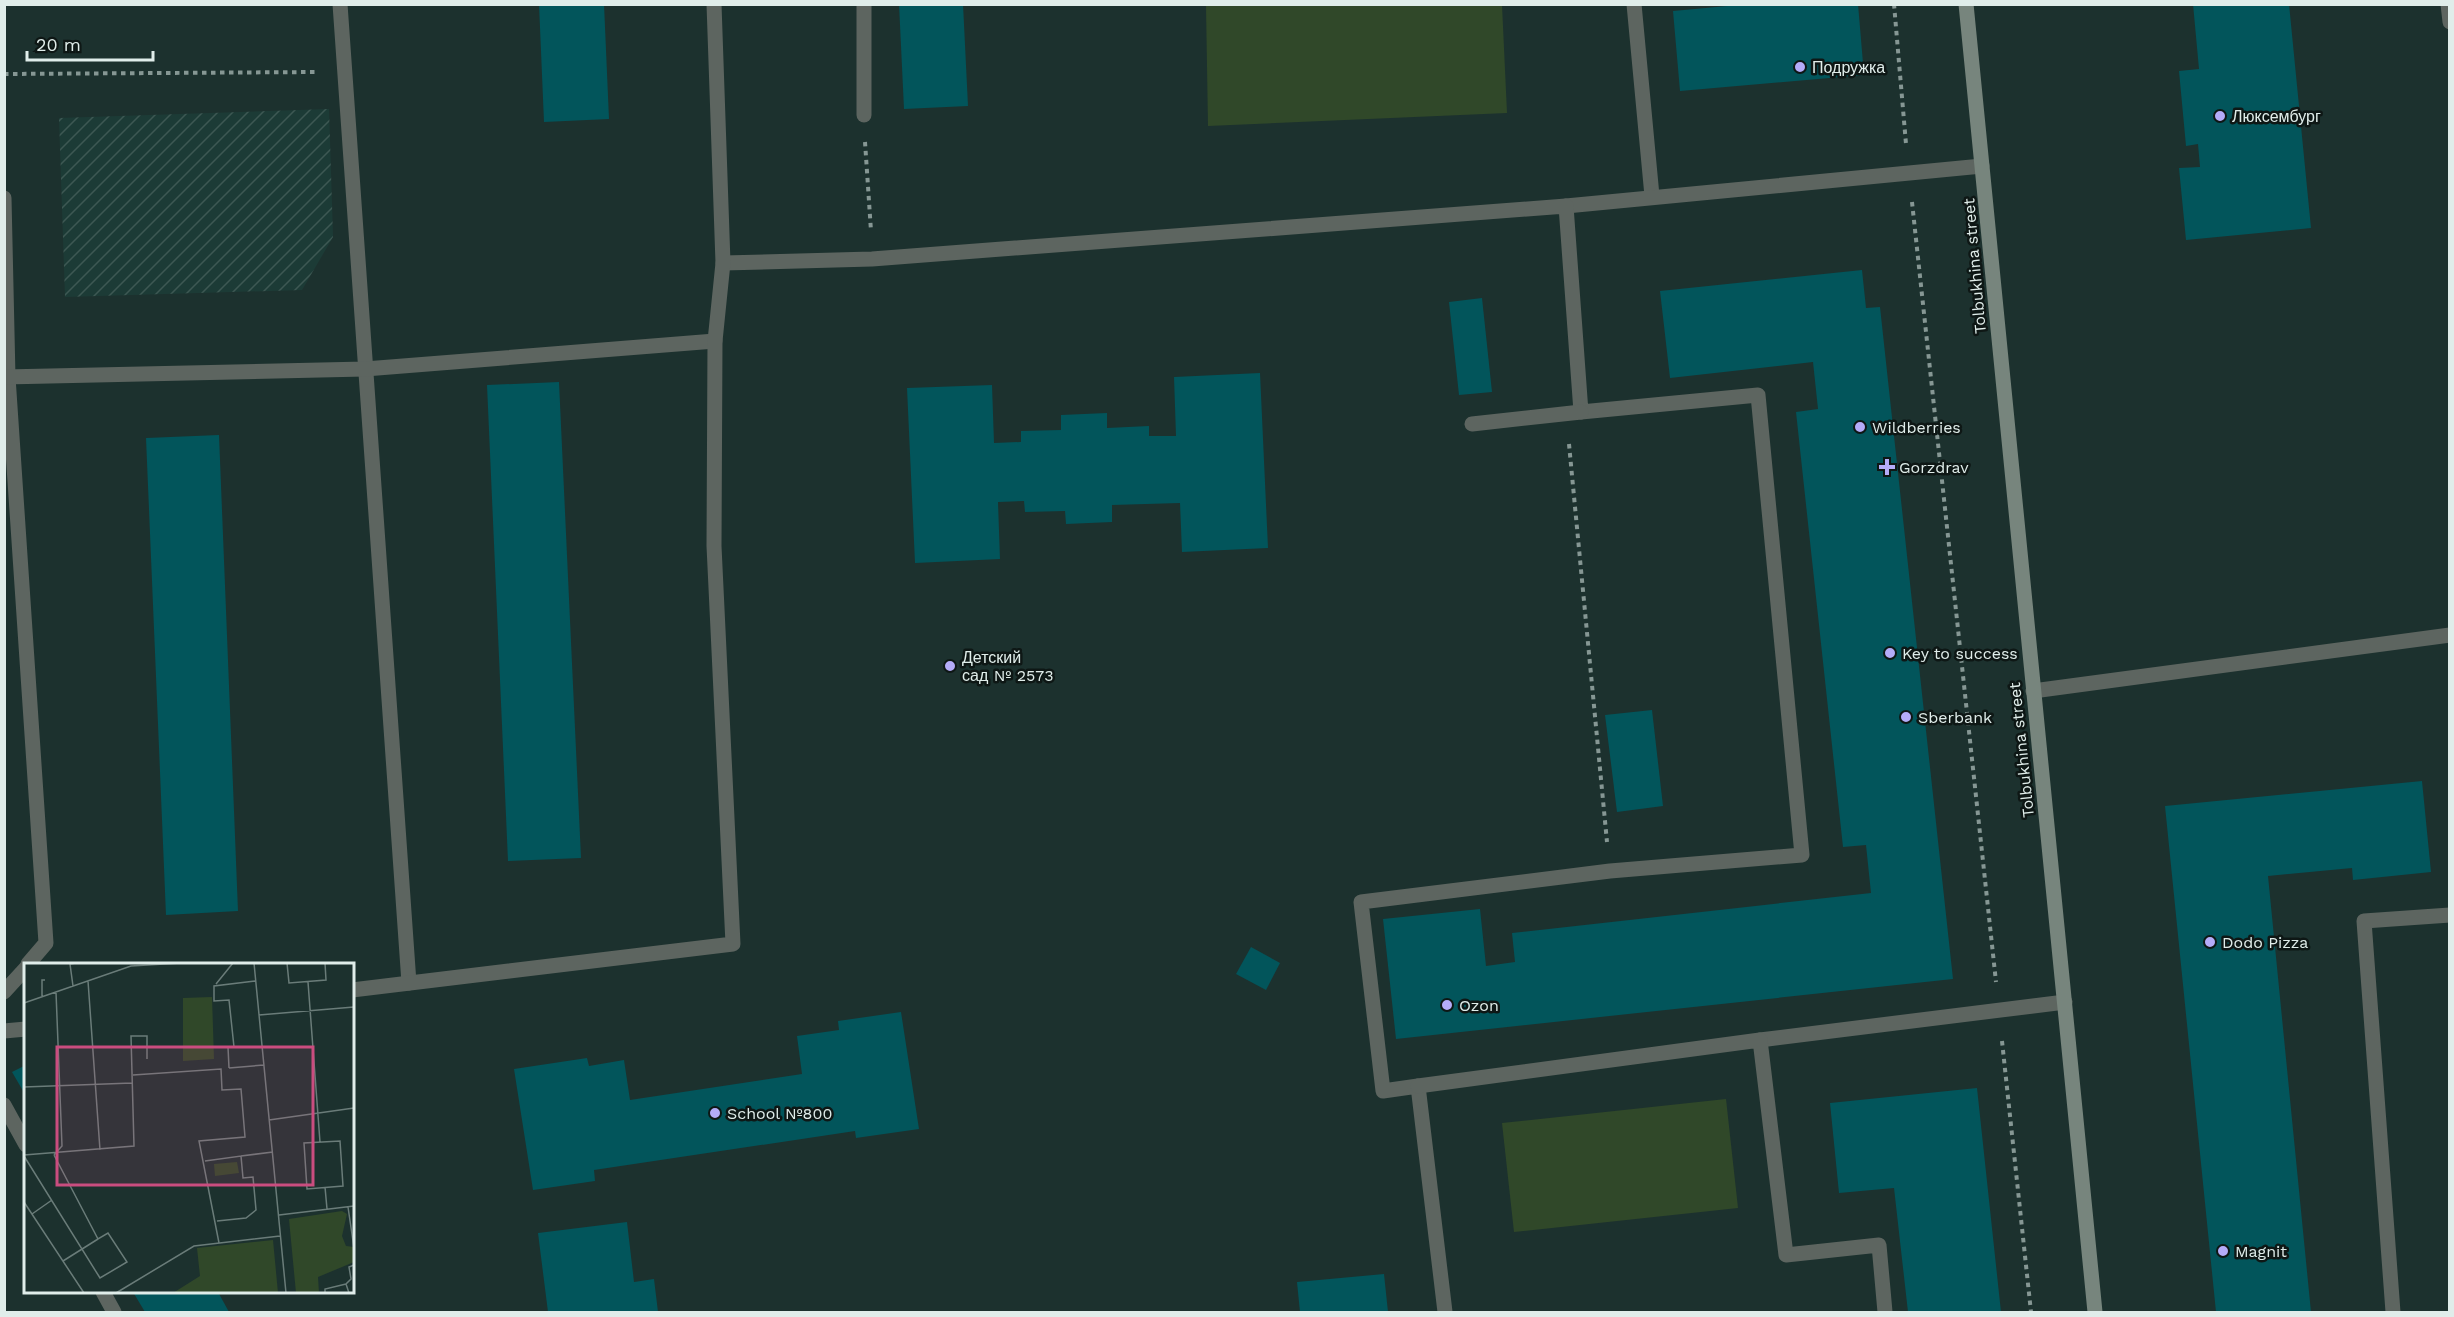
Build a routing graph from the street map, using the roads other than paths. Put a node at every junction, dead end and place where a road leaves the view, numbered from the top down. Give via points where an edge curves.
1 (340, 4) edge
2 (714, 4) edge
3 (864, 4) edge
4 (1634, 4) edge
5 (1966, 4) edge
6 (2448, 4) edge
7 (2450, 22) edge
8 (864, 115) road end
9 (1982, 165) junction
10 (1652, 196) junction
11 (4, 198) edge
12 (1566, 206) junction
13 (723, 263) junction
14 (715, 341) junction
15 (365, 369) junction
16 (6, 377) edge
17 (1573, 412) junction
18 (1472, 424) dead end
19 (2450, 635) edge
20 (2033, 692) junction
21 (2450, 915) edge
22 (29, 963) edge
23 (24, 969) edge
24 (409, 983) junction
25 (354, 990) edge
26 (4, 992) edge
27 (2065, 1002) junction
28 (24, 1029) edge
29 (4, 1031) edge
30 (1760, 1040) junction
31 (1418, 1086) junction
32 (4, 1105) edge
33 (24, 1141) edge
34 (104, 1293) edge
35 (114, 1312) edge
36 (1445, 1312) edge
37 (1885, 1312) edge
38 (2095, 1312) edge
39 (2393, 1312) edge

1 - 15 lane
2 - 13 lane
3 - 8 lane
4 - 10 lane
5 - 9 main road, Tolbukhina street
6 - 7 lane
9 - 10 lane
9 - 20 main road, Tolbukhina street
10 - 12 lane
11 - 16 lane
12 - 13 lane via 872,259
12 - 17 lane
13 - 14 lane
14 - 15 lane
14 - 24 lane via 714,546 734,944
15 - 16 lane
15 - 24 lane
16 - 22 lane via 46,943
17 - 18 lane
17 - 31 lane via 1758,395 1802,855 1610,871 1361,902 1383,1090
19 - 20 lane
20 - 27 main road, Tolbukhina street
21 - 39 lane via 2364,921
23 - 26 lane
24 - 25 lane
27 - 30 lane
27 - 38 main road, Tolbukhina street
28 - 29 lane
30 - 31 lane
30 - 37 lane via 1786,1256 1879,1245
31 - 36 lane
32 - 33 lane
34 - 35 lane

